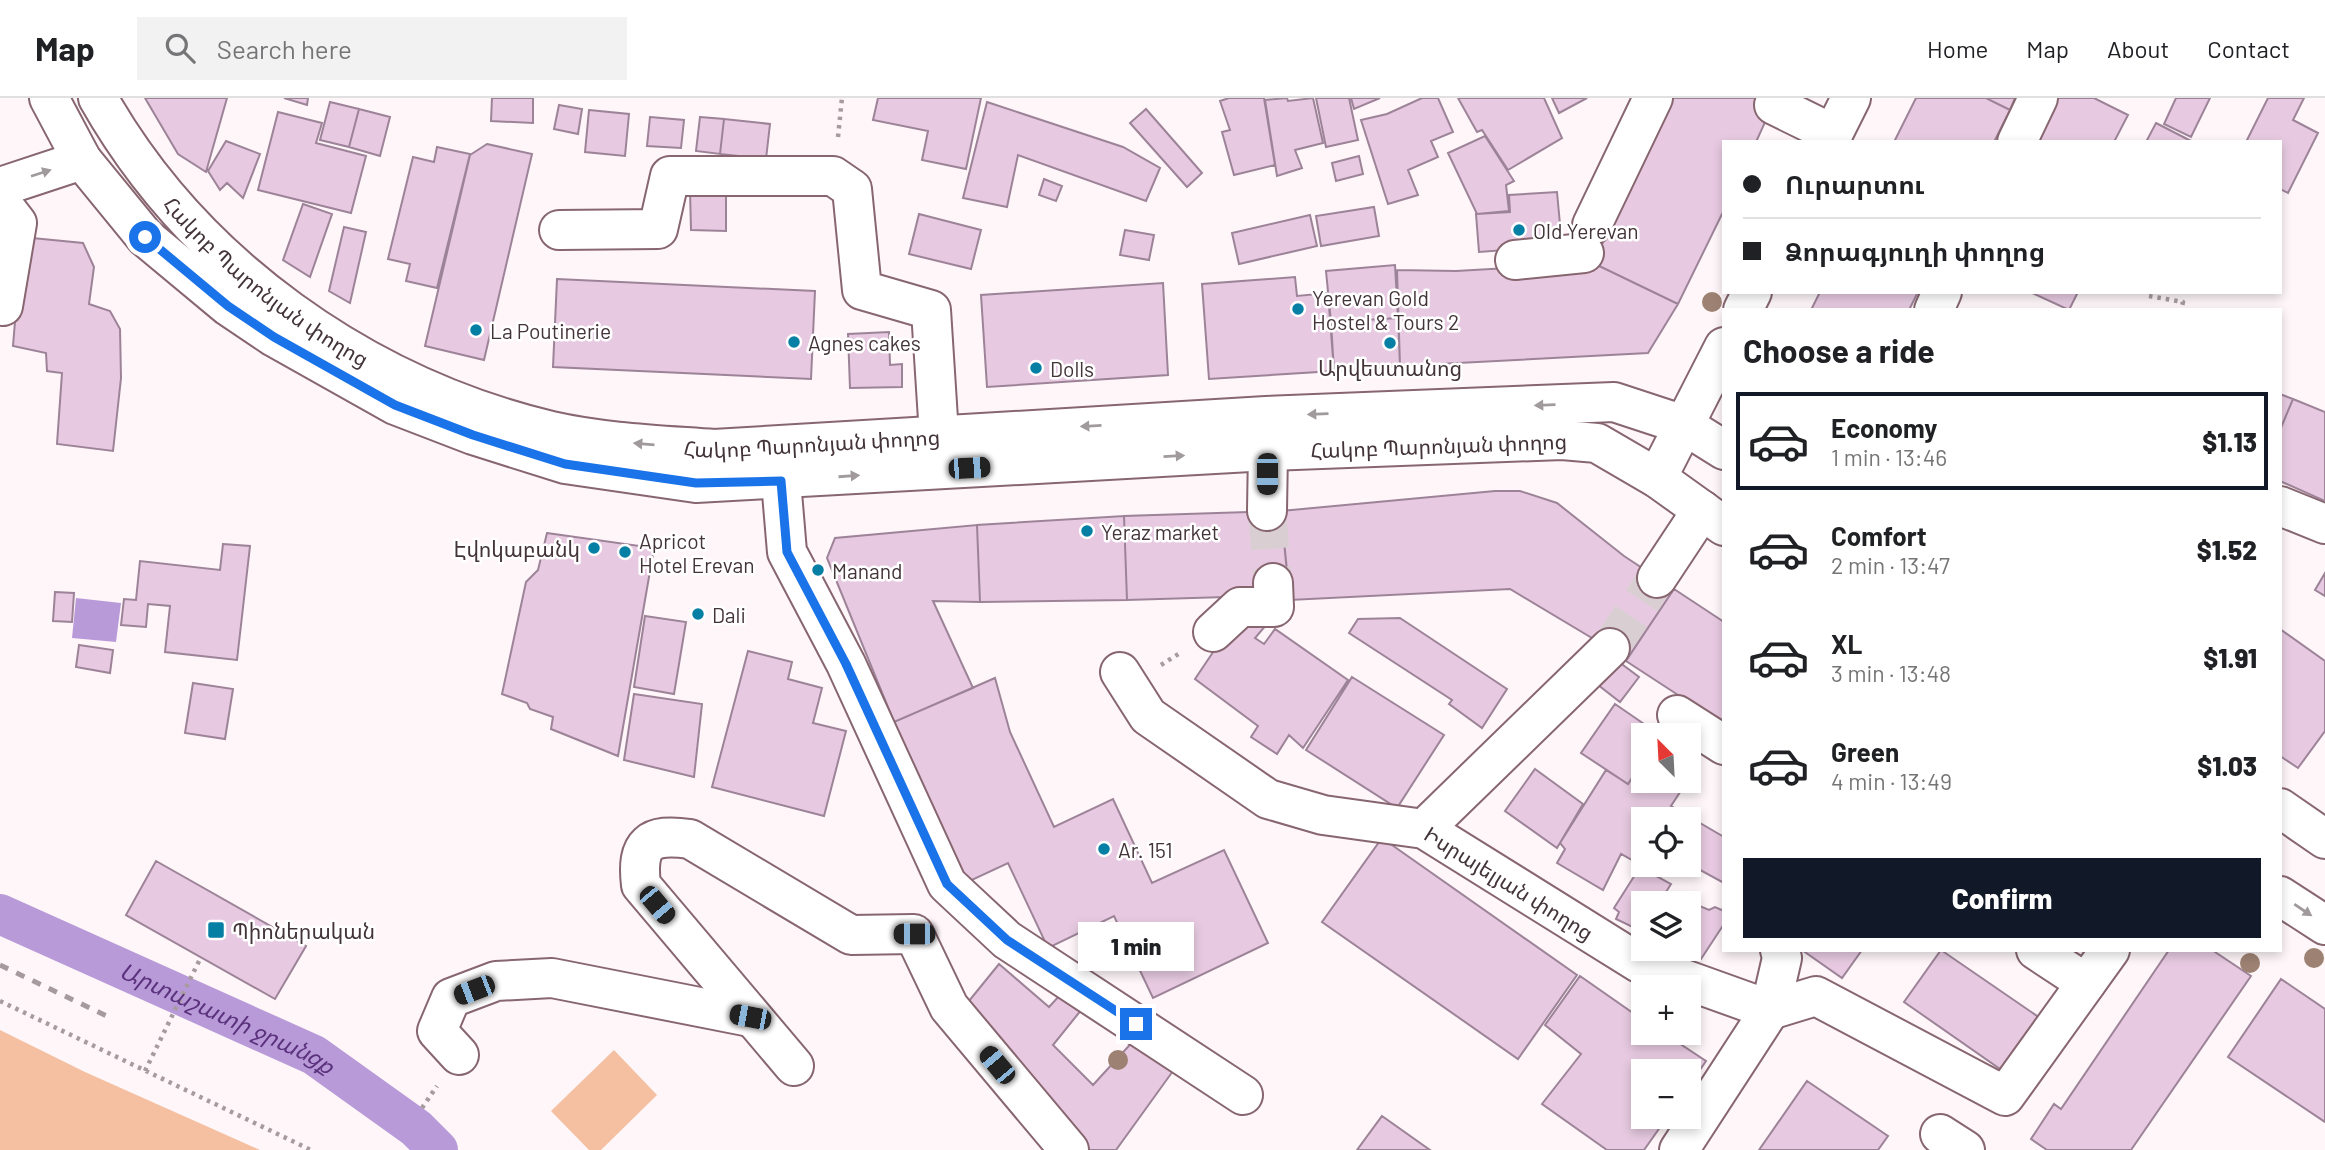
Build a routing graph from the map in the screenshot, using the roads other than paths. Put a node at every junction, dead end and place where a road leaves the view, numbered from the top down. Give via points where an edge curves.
1 (49, 98) edge
2 (98, 98) edge
3 (1653, 98) edge
4 (1851, 98) edge
5 (2038, 98) edge
6 (1774, 105) dead end
7 (1831, 138) edge
8 (2018, 140) edge
9 (82, 160) junction
10 (0, 187) edge
11 (0, 201) edge
12 (559, 230) dead end
13 (1515, 260) dead end
14 (3, 306) dead end
15 (1722, 351) edge
16 (1684, 425) junction
17 (939, 435) junction
18 (1722, 449) edge
19 (1268, 451) junction
20 (1657, 478) junction
21 (781, 481) junction
22 (2282, 507) edge
23 (1267, 511) tunnel mouth
24 (1713, 518) edge
25 (2325, 524) edge
26 (1657, 578) tunnel mouth
27 (1273, 583) tunnel mouth
28 (1213, 632) road end
29 (1611, 648) tunnel mouth
30 (1125, 679) road end
31 (1677, 715) dead end
32 (1722, 744) edge
33 (2282, 809) edge
34 (1424, 829) junction
35 (2323, 833) edge
36 (947, 884) junction
37 (2282, 896) edge
38 (2325, 925) edge
39 (914, 934) junction
40 (1780, 952) edge
41 (2039, 952) edge
42 (2109, 952) edge
43 (2086, 983) junction
44 (1770, 1010) junction
45 (750, 1017) junction
46 (459, 1055) dead end
47 (794, 1066) dead end
48 (1243, 1095) dead end
49 (1069, 1150) edge
50 (1679, 1150) edge

1 - 9 main road, Հակոբ Պարոնյան փողոց
17 -> 2 main road, Հակոբ Պարոնյան փողոց via 714,449 635,443 552,431 419,386 274,301 219,252 172,205
3 - 13 main road via 1588,239
4 - 7 main road
5 - 8 main road
6 - 7 main road
10 -> 9 main road
9 - 21 main road, Հակոբ Պարոնյան փողոց via 145,237 228,306 395,405 565,464 696,483
11 - 14 main road via 17,223
12 - 17 main road via 657,229 670,176 833,176 852,189 862,290 931,310
15 - 16 main road
16 -> 17 main road, Հակոբ Պարոնյան փողոց via 1614,402
16 - 18 main road, Հակոբ Պարոնյան փողոց
16 - 20 main road
19 - 20 main road, Հակոբ Պարոնյան փողոց via 1562,440 1597,443
21 -> 19 main road, Հակոբ Պարոնյան փողոց
19 - 23 main road
20 - 24 main road, Հակոբ Պարոնյան փողոց
21 - 36 main road via 787,552 846,664
22 - 25 main road
24 - 26 main road
27 - 28 main road via 1274,607 1240,607
29 - 34 main road
30 - 34 main road, Իսրայելյան փողոց via 1148,716 1268,799 1323,815
31 - 32 main road
33 - 35 main road
34 - 44 main road, Իսրայելյան փողոց via 1639,962
36 - 39 main road
36 - 48 main road via 1007,940
37 -> 38 main road
39 - 45 main road via 852,935 690,839 667,836 647,844 638,861 641,885
39 - 49 main road via 949,1007
40 - 44 main road
41 - 43 main road
42 - 43 main road
43 - 44 main road via 2005,1096 1816,996
44 - 50 main road
45 - 46 main road via 552,978 496,981 452,998 438,1031
45 - 47 main road

